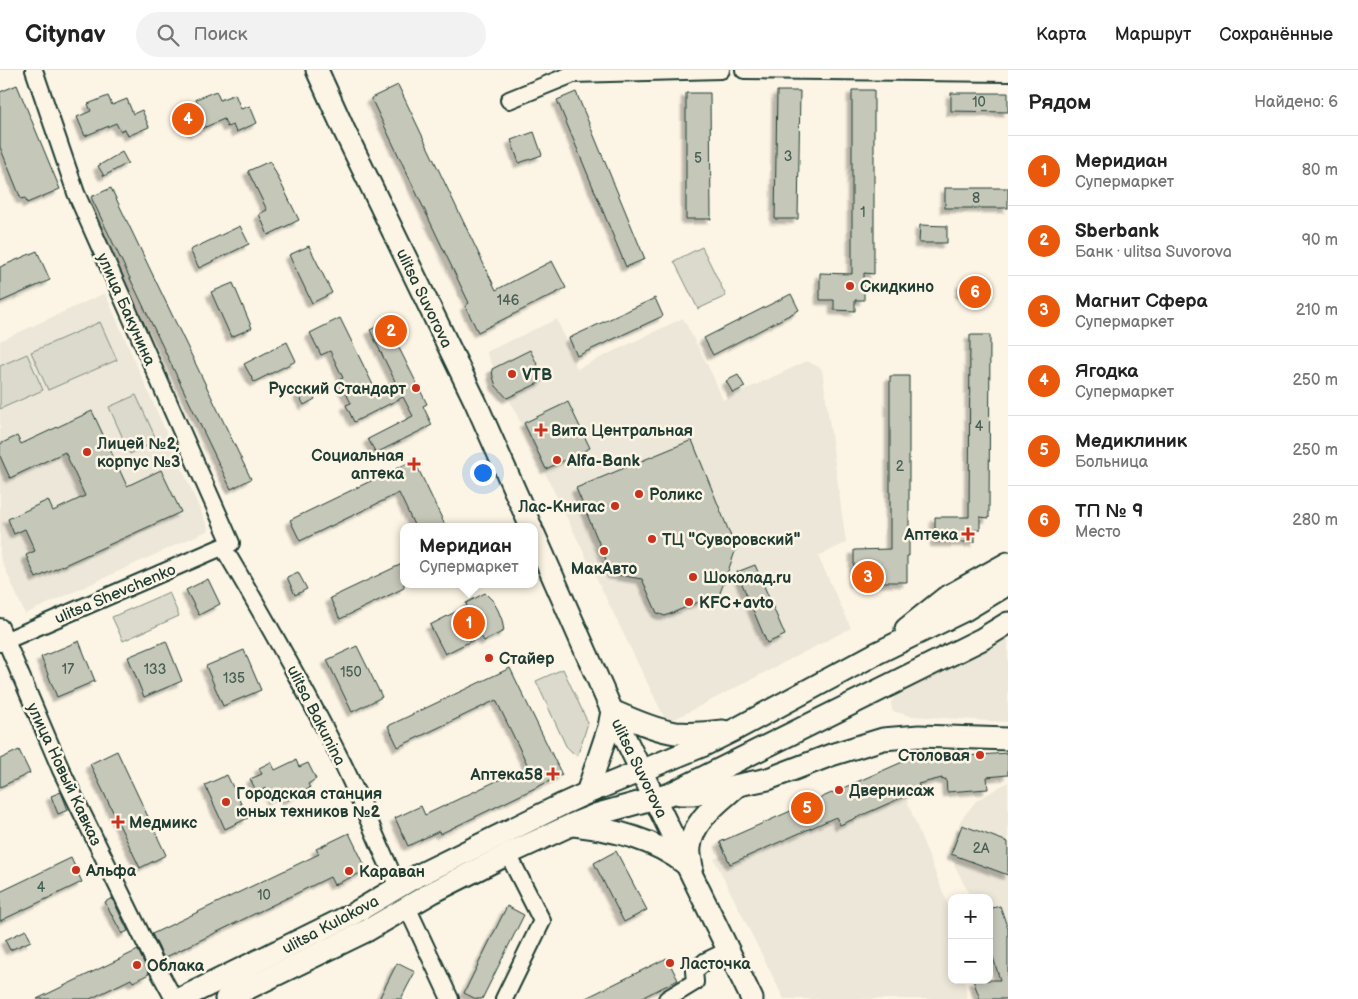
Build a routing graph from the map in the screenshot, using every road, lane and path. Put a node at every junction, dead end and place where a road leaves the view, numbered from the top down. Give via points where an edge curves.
1 (34, 70) edge
2 (315, 70) edge
3 (721, 70) edge
4 (744, 70) edge
5 (867, 70) edge
6 (1008, 73) edge
7 (509, 100) dead end
8 (529, 523) edge
9 (538, 543) edge
10 (227, 545) junction
11 (1008, 563) edge
12 (1008, 584) edge
13 (1008, 623) edge
14 (2, 637) edge
15 (877, 653) junction
16 (612, 711) junction
17 (738, 728) junction
18 (800, 729) junction
19 (1008, 739) edge
20 (642, 770) junction
21 (740, 784) junction
22 (587, 792) junction
23 (662, 796) junction
24 (571, 825) junction
25 (508, 854) junction
26 (690, 871) junction
27 (398, 887) junction
28 (407, 907) junction
29 (729, 950) junction
30 (174, 999) edge
31 (180, 999) edge
32 (226, 999) edge
33 (450, 999) edge
34 (504, 999) edge
35 (667, 999) edge
36 (752, 999) edge

1 - 10 street, улица Бакунина via 76,193
2 - 8 main road, ulitsa Suvorova via 475,401
3 - 7 street via 574,74
4 - 5 street
5 - 6 street
9 - 16 main road, ulitsa Suvorova
10 - 14 street, ulitsa Shevchenko
10 - 27 street, ulitsa Bakunina via 342,763
11 - 15 main road via 940,601
12 - 15 main road via 965,610
13 - 18 main road
14 - 30 street, улица Новый Кавказ via 65,778
15 - 17 main road, ulitsa Kulakova
16 - 17 main road via 675,732 706,734
16 - 20 main road, ulitsa Suvorova
16 - 22 main road
17 - 20 main road, ulitsa Kulakova
18 - 21 main road
18 - 23 main road
19 - 21 main road via 919,736 883,739 768,779
20 - 22 main road, ulitsa Kulakova
20 - 23 main road, ulitsa Suvorova
21 - 23 main road via 694,794
21 - 26 main road via 703,817 694,832
22 - 27 main road, ulitsa Kulakova
23 - 24 main road, ulitsa Kulakova
23 - 26 main road, ulitsa Suvorova
24 - 25 main road, ulitsa Kulakova
24 - 26 main road via 606,829 656,846 676,857
25 - 28 main road, ulitsa Kulakova
25 - 34 street via 542,922
26 - 29 main road, ulitsa Suvorova
27 - 28 main road, ulitsa Bakunina
27 - 31 main road, ulitsa Kulakova via 353,914
28 - 32 main road, ulitsa Kulakova via 368,930
28 - 33 street, ulitsa Bakunina
29 - 35 street via 706,961 694,971 696,982
29 - 36 main road, ulitsa Suvorova

